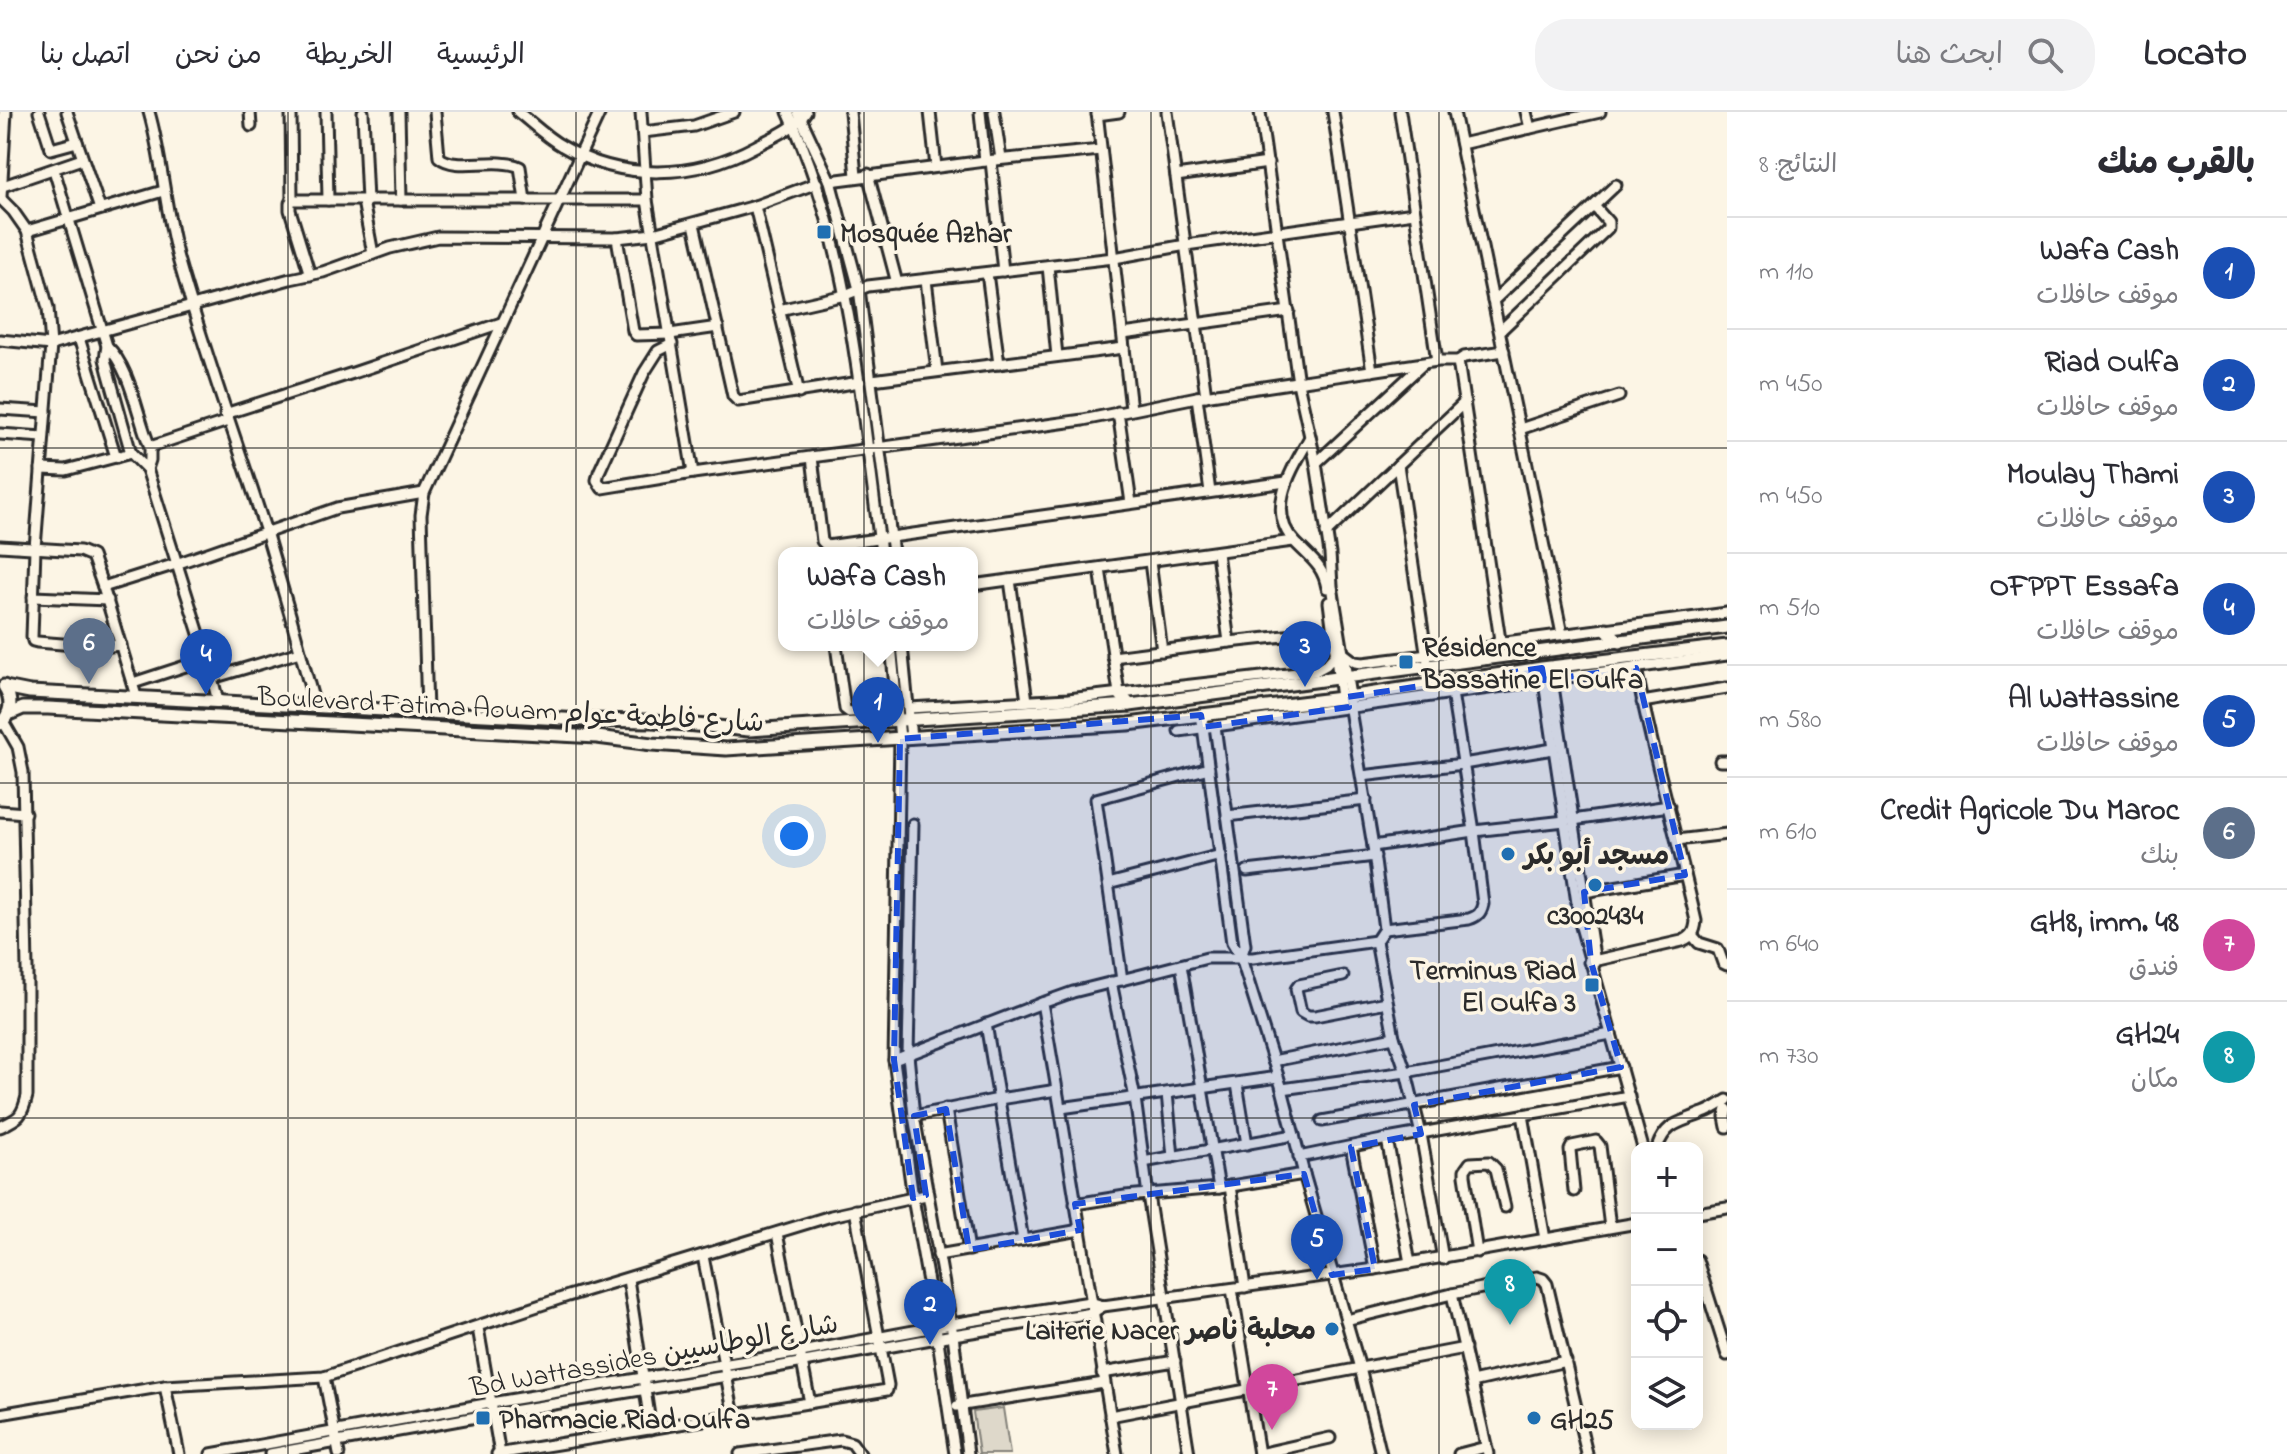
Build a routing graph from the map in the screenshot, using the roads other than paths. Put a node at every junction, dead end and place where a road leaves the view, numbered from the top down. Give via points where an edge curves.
1 (5, 112) edge
2 (39, 112) edge
3 (67, 112) edge
4 (149, 112) edge
5 (250, 112) edge
6 (291, 112) edge
7 (326, 112) edge
8 (363, 112) edge
9 (399, 112) edge
10 (435, 112) edge
11 (518, 112) edge
12 (600, 112) edge
13 (641, 112) edge
14 (734, 112) edge
15 (788, 112) edge
16 (850, 112) edge
17 (930, 112) edge
18 (980, 112) edge
19 (994, 112) edge
20 (1119, 112) edge
21 (1167, 112) edge
22 (1260, 112) edge
23 (1333, 112) edge
24 (1400, 112) edge
25 (1454, 112) edge
26 (1526, 112) edge
27 (1595, 113) edge
28 (1097, 114) edge
29 (800, 117) edge
30 (251, 126) dead end
31 (1530, 128) junction
32 (643, 132) junction
33 (77, 142) junction
34 (1461, 144) junction
35 (1101, 150) junction
36 (580, 155) junction
37 (82, 159) junction
38 (992, 160) junction
39 (1268, 163) junction
40 (936, 167) junction
41 (54, 170) junction
42 (647, 172) junction
43 (868, 174) junction
44 (856, 176) junction
45 (1176, 176) junction
46 (830, 181) junction
47 (817, 183) junction
48 (1616, 185) dead end
49 (0, 187) edge
50 (163, 191) junction
51 (0, 198) edge
52 (292, 200) junction
53 (328, 200) junction
54 (401, 200) junction
55 (525, 200) junction
56 (560, 200) junction
57 (647, 200) junction
58 (365, 201) junction
59 (755, 206) junction
60 (1594, 206) junction
61 (100, 209) junction
62 (1414, 213) junction
63 (68, 218) junction
64 (1349, 222) junction
65 (694, 224) junction
66 (27, 231) junction
67 (653, 234) junction
68 (1278, 234) junction
69 (543, 237) junction
70 (617, 238) junction
71 (1186, 245) junction
72 (373, 254) junction
73 (1114, 258) junction
74 (1048, 266) junction
75 (1003, 271) junction
76 (987, 273) junction
77 (310, 275) junction
78 (926, 280) junction
79 (897, 283) junction
80 (859, 289) junction
81 (845, 295) junction
82 (1493, 301) junction
83 (192, 306) junction
84 (779, 310) junction
85 (1289, 311) junction
86 (501, 323) junction
87 (1197, 325) junction
88 (718, 327) junction
89 (1500, 331) junction
90 (102, 332) junction
91 (1123, 334) junction
92 (79, 338) junction
93 (671, 339) junction
94 (0, 340) edge
95 (51, 345) junction
96 (107, 346) junction
97 (1124, 348) junction
98 (1504, 351) junction
99 (1057, 356) junction
100 (1437, 361) junction
101 (1458, 361) junction
102 (999, 364) junction
103 (1423, 364) junction
104 (937, 371) junction
105 (1372, 371) junction
106 (872, 380) junction
107 (860, 382) junction
108 (1298, 383) junction
109 (114, 391) junction
110 (799, 393) junction
111 (1202, 396) junction
112 (1619, 396) dead end
113 (97, 398) junction
114 (1465, 402) junction
115 (0, 409) edge
116 (1131, 409) junction
117 (46, 412) junction
118 (1118, 412) junction
119 (226, 417) junction
120 (1520, 429) junction
121 (0, 434) edge
122 (43, 437) junction
123 (1310, 437) junction
124 (150, 447) junction
125 (880, 448) junction
126 (868, 450) junction
127 (131, 453) junction
128 (116, 457) junction
129 (812, 457) junction
130 (1316, 463) junction
131 (1398, 465) junction
132 (41, 469) junction
133 (147, 469) junction
134 (693, 473) junction
135 (1286, 482) junction
136 (1210, 492) junction
137 (424, 493) junction
138 (1131, 503) junction
139 (266, 533) junction
140 (1326, 533) junction
141 (891, 536) junction
142 (880, 538) junction
143 (1293, 541) junction
144 (0, 546) edge
145 (881, 547) edge
146 (892, 547) edge
147 (35, 548) junction
148 (1217, 553) junction
149 (1150, 562) junction
150 (176, 564) junction
151 (1100, 569) junction
152 (1010, 580) junction
153 (978, 584) edge
154 (103, 587) junction
155 (33, 597) junction
156 (108, 600) junction
157 (1727, 613) edge
158 (1727, 627) edge
159 (1606, 629) junction
160 (1332, 631) junction
161 (1562, 634) junction
162 (1229, 642) junction
163 (1620, 642) junction
164 (1498, 643) junction
165 (121, 645) junction
166 (1727, 646) edge
167 (837, 651) edge
168 (892, 651) edge
169 (902, 651) edge
170 (1162, 651) junction
171 (300, 652) junction
172 (1339, 653) junction
173 (1727, 655) edge
174 (1113, 657) junction
175 (207, 659) junction
176 (1428, 660) junction
177 (1636, 668) junction
178 (1547, 674) junction
179 (1343, 676) junction
180 (212, 678) junction
181 (133, 683) junction
182 (2, 686) edge
183 (1727, 688) edge
184 (1119, 693) junction
185 (1452, 693) junction
186 (136, 696) junction
187 (1347, 699) junction
188 (218, 701) junction
189 (1027, 701) junction
190 (1642, 702) junction
191 (954, 705) junction
192 (1130, 705) junction
193 (315, 706) junction
194 (427, 712) junction
195 (903, 714) junction
196 (946, 717) junction
197 (4, 720) edge
198 (1207, 723) junction
199 (1179, 731) dead end
200 (906, 739) junction
201 (1553, 749) junction
202 (1463, 764) junction
203 (1209, 768) junction
204 (1362, 776) junction
205 (1366, 800) junction
206 (1669, 806) junction
207 (0, 811) edge
208 (25, 813) junction
209 (1227, 816) junction
210 (1569, 820) junction
211 (913, 824) dead end
212 (1474, 831) junction
213 (1727, 834) edge
214 (1677, 840) junction
215 (1374, 851) junction
216 (1221, 855) junction
217 (1247, 871) dead end
218 (1685, 875) junction
219 (1108, 884) junction
220 (1584, 892) junction
221 (897, 912) junction
222 (911, 912) junction
223 (1384, 929) junction
224 (1692, 935) junction
225 (1376, 941) junction
226 (1241, 958) junction
227 (1592, 961) junction
228 (1181, 965) junction
229 (1727, 965) edge
230 (1343, 976) dead end
231 (1116, 981) junction
232 (1387, 1002) junction
233 (1042, 1003) junction
234 (986, 1024) junction
235 (1611, 1034) junction
236 (1394, 1037) junction
237 (908, 1055) junction
238 (894, 1060) junction
239 (1273, 1061) junction
240 (1621, 1067) junction
241 (1406, 1072) junction
242 (1278, 1077) junction
243 (1237, 1084) junction
244 (1202, 1089) junction
245 (1282, 1089) junction
246 (1057, 1090) junction
247 (1167, 1093) junction
248 (1629, 1096) junction
249 (1135, 1098) junction
250 (999, 1099) junction
251 (1727, 1100) edge
252 (1414, 1105) junction
253 (1061, 1108) junction
254 (946, 1109) junction
255 (1727, 1109) edge
256 (1523, 1115) junction
257 (914, 1116) junction
258 (1322, 1121) dead end
259 (0, 1127) edge
260 (1727, 1127) edge
261 (1421, 1134) junction
262 (1294, 1135) junction
263 (1387, 1139) junction
264 (1641, 1142) edge
265 (1659, 1142) edge
266 (1247, 1144) junction
267 (1351, 1147) junction
268 (1212, 1150) junction
269 (1173, 1157) junction
270 (1299, 1157) junction
271 (1143, 1162) junction
272 (1304, 1174) junction
273 (1230, 1186) junction
274 (1219, 1188) junction
275 (1574, 1191) dead end
276 (926, 1195) junction
277 (1148, 1195) junction
278 (913, 1198) junction
279 (1075, 1204) junction
280 (1505, 1207) dead end
281 (1727, 1208) edge
282 (855, 1210) junction
283 (1703, 1212) edge
284 (1631, 1224) edge
285 (1610, 1227) junction
286 (1080, 1230) junction
287 (777, 1233) junction
288 (1545, 1239) junction
289 (1023, 1240) junction
290 (969, 1250) junction
291 (1477, 1252) junction
292 (938, 1255) junction
293 (703, 1256) junction
294 (1443, 1259) junction
295 (1410, 1263) junction
296 (1375, 1269) junction
297 (1332, 1275) junction
298 (628, 1279) junction
299 (1703, 1279) edge
300 (1245, 1287) junction
301 (1232, 1289) junction
302 (1452, 1294) junction
303 (1165, 1298) junction
304 (1091, 1308) junction
305 (1346, 1320) junction
306 (936, 1327) junction
307 (478, 1328) junction
308 (952, 1330) junction
309 (938, 1338) junction
310 (881, 1343) junction
311 (1465, 1348) junction
312 (1727, 1355) edge
313 (802, 1357) junction
314 (1175, 1361) junction
315 (1566, 1361) junction
316 (724, 1365) junction
317 (1360, 1368) junction
318 (727, 1376) junction
319 (324, 1377) junction
320 (645, 1377) junction
321 (1103, 1378) junction
322 (1472, 1382) junction
323 (165, 1386) junction
324 (646, 1388) junction
325 (1248, 1390) junction
326 (1181, 1402) junction
327 (810, 1403) junction
328 (962, 1406) junction
329 (492, 1408) junction
330 (948, 1408) junction
331 (0, 1414) edge
332 (734, 1416) junction
333 (1110, 1416) junction
334 (651, 1429) junction
335 (337, 1437) junction
336 (1330, 1438) dead end
337 (820, 1442) junction
338 (794, 1450) edge
339 (1487, 1450) edge
340 (541, 1451) edge
341 (1584, 1453) edge
342 (179, 1454) edge
343 (211, 1454) edge
344 (270, 1454) edge
345 (339, 1454) edge
346 (499, 1454) edge
347 (740, 1454) edge
348 (823, 1454) edge
349 (860, 1454) edge
350 (955, 1454) edge
351 (968, 1454) edge
352 (1117, 1454) edge
353 (1189, 1454) edge
354 (1259, 1454) edge
355 (1381, 1454) edge
356 (1459, 1454) edge

1 - 49 main road
2 - 33 street via 51,149
3 - 33 street
4 - 50 street
5 - 30 street
6 - 52 street
7 - 53 street
8 - 58 street
9 - 54 street
10 - 55 street via 442,161 514,164 523,176
11 - 36 street
12 - 36 street
13 - 32 street
14 - 32 street via 694,126
15 - 29 street
16 - 44 street
17 - 40 street
18 - 38 street
19 - 38 street
20 - 28 street
21 - 45 street
22 - 39 street
23 - 64 street
24 - 62 street
25 - 34 street
26 - 31 street
27 - 31 street
28 - 35 street
29 - 42 street via 744,153 713,165
29 - 46 street
29 - 47 street
31 - 34 street
32 - 42 street
33 - 37 street
34 - 82 street
35 - 38 street
35 - 73 street
36 - 42 street via 609,167
36 - 56 street
37 - 41 street
37 - 61 street
38 - 40 street
38 - 75 street
39 - 45 street
39 - 68 street
40 - 43 street
41 - 49 street
41 - 63 street
42 - 57 street
43 - 44 street
43 - 79 street
44 - 46 street
45 - 71 street
46 - 80 street
47 - 59 street
47 - 81 street
48 - 60 street
49 - 51 main road
50 - 61 street
50 - 83 street
51 - 66 street
52 - 53 street
52 - 77 street via 290,210
53 - 58 street
54 - 55 street
54 - 58 street
55 - 56 street
56 - 57 street
56 - 69 street
57 - 67 street
58 - 72 street
59 - 65 street
59 - 84 street
60 - 82 street
60 - 89 street via 1608,228
61 - 63 street
62 - 64 street
62 - 100 street
63 - 66 street
63 - 90 street
64 - 68 street
64 - 105 street
65 - 67 street
65 - 88 street
66 - 95 street via 48,308
67 - 70 street
67 - 93 street
68 - 71 street
68 - 85 street
69 - 70 street
69 - 72 street via 438,237
69 - 86 street
70 - 93 street via 633,331
71 - 73 street
71 - 87 street
72 - 77 street
73 - 74 street
73 - 91 street
74 - 75 street
74 - 99 street
75 - 76 street
76 - 78 street
76 - 102 street
77 - 83 street
78 - 79 street
78 - 104 street
79 - 80 street
80 - 81 street
80 - 106 street
81 - 84 street
81 - 107 street
82 - 89 street
83 - 90 street
83 - 119 street
84 - 110 street
85 - 87 street
85 - 108 street
86 - 119 street
86 - 137 street
87 - 91 street
87 - 111 street
88 - 93 street
88 - 110 street via 738,401
89 - 98 street
90 - 92 street
90 - 96 street
91 - 97 street
92 - 95 street
92 - 113 street
93 - 134 street
93 - 134 street via 644,373 597,480 609,488
94 - 95 street
95 - 117 street
96 - 109 street
96 - 124 street via 123,368
97 - 99 street
97 - 116 street
98 - 101 street
98 - 120 street
99 - 102 street
100 - 101 street
100 - 103 street
101 - 114 street
102 - 104 street
103 - 105 street
103 - 130 street
104 - 106 street
105 - 108 street
106 - 125 street
107 - 110 street
107 - 126 street
108 - 111 street
108 - 123 street
109 - 113 street
109 - 127 street
111 - 116 street
111 - 136 street
112 - 120 street
113 - 128 street
114 - 131 street
114 - 164 street via 1501,635
115 - 117 street
116 - 118 street
117 - 122 street
118 - 125 street
118 - 138 street
119 - 124 street
119 - 139 street
120 - 161 street
121 - 122 street
122 - 132 street
123 - 130 street
123 - 135 street
124 - 133 street
125 - 126 street
125 - 141 street
126 - 129 street
126 - 142 street
127 - 128 street
127 - 133 street
128 - 132 street via 66,470
129 - 134 street
129 - 142 street via 823,544
130 - 140 street
131 - 140 street
131 - 176 street
132 - 147 street
133 - 150 street
135 - 136 street
135 - 143 street via 1283,516
136 - 138 street
137 - 139 street via 337,508
137 - 194 street
138 - 141 street
139 - 150 street
139 - 171 street
140 - 172 street
141 - 142 street
141 - 146 street
142 - 145 street
143 - 148 street
143 - 160 street via 1324,573
144 - 147 street
147 - 154 street via 87,552
147 - 155 street
148 - 149 street
148 - 162 street
149 - 151 street
149 - 170 street
150 - 154 street
150 - 175 street
151 - 152 street
151 - 174 street
152 - 153 street
152 - 189 street
154 - 156 street
155 - 156 street
155 - 165 street via 33,641
156 - 165 street
157 - 159 street
158 - 163 main road, Boulevard Fatima Aouam شارع فاطمة عوام
159 - 161 street
159 - 163 main road
160 - 162 street
160 - 172 street
161 - 164 street
162 - 170 street
163 - 176 main road, Boulevard Fatima Aouam شارع فاطمة عوام
164 - 176 street
165 - 181 street
166 - 178 main road, Boulevard Fatima Aouam شارع فاطمة عوام
167 - 195 street via 845,709
168 - 195 street
169 - 195 street
170 - 174 street
171 - 180 street
171 - 193 street
172 - 176 street via 1363,663
172 - 179 street
172 - 184 street via 1315,671
173 - 177 street
174 - 184 street
175 - 180 street
175 - 181 street
176 - 179 main road, Boulevard Fatima Aouam شارع فاطمة عوام
177 - 178 street
177 - 190 street
178 - 185 street
178 - 187 main road, Boulevard Fatima Aouam شارع فاطمة عوام
178 - 201 street
178 - 210 street
179 - 187 street
179 - 192 main road, Boulevard Fatima Aouam شارع فاطمة عوام
180 - 188 street
181 - 186 street
182 - 186 main road, Boulevard Fatima Aouam شارع فاطمة عوام
182 - 197 main road via 10,699
183 - 190 street
184 - 189 street
184 - 192 main road
185 - 187 street
185 - 202 street
186 - 188 main road, Boulevard Fatima Aouam شارع فاطمة عوام
187 - 198 main road, Boulevard Fatima Aouam شارع فاطمة عوام
187 - 204 street
188 - 193 main road, Boulevard Fatima Aouam شارع فاطمة عوام
189 - 191 street
190 - 206 street
191 - 195 street
191 - 196 main road
192 - 196 main road, Boulevard Fatima Aouam شارع فاطمة عوام
193 - 194 main road, Boulevard Fatima Aouam شارع فاطمة عوام
194 - 195 main road, Boulevard Fatima Aouam شارع فاطمة عوام via 749,730
195 - 196 main road, Boulevard Fatima Aouam شارع فاطمة عوام
195 - 200 street
197 - 200 main road, Boulevard Fatima Aouam شارع فاطمة عوام via 23,708 48,708 597,737 726,749
197 - 208 street via 18,747
198 - 199 street
198 - 200 main road, Boulevard Fatima Aouam شارع فاطمة عوام
198 - 203 street
198 - 209 street
200 - 221 street
201 - 202 street
201 - 210 street
202 - 204 street
202 - 212 street
203 - 216 street
203 - 219 street via 1097,797
204 - 205 street
205 - 209 street
205 - 215 street
206 - 210 street
206 - 214 street
207 - 208 street
208 - 259 street via 27,1096 23,1113
209 - 226 street via 1245,945
210 - 212 street
210 - 220 street
210 - 227 street via 1580,923
211 - 222 street
212 - 215 street
212 - 223 street via 1483,904 1479,914
213 - 214 street
214 - 218 street
215 - 217 street
215 - 223 street
216 - 219 street
216 - 226 street via 1232,943
218 - 220 street
218 - 224 street via 1696,921
219 - 231 street
220 - 227 street
221 - 222 street
221 - 238 street
222 - 237 street
223 - 225 street
224 - 227 street
224 - 229 street via 1718,949
225 - 226 street
225 - 232 street
226 - 228 street
226 - 239 street
227 - 235 street
228 - 231 street
228 - 244 street
230 - 232 street via 1299,985 1301,1012 1315,1016
231 - 233 street
231 - 249 street
232 - 236 street
233 - 234 street
233 - 246 street
234 - 237 street
234 - 250 street
235 - 240 street
235 - 241 street
236 - 239 street
236 - 241 street
237 - 238 street
237 - 257 street
238 - 278 street
239 - 242 street
240 - 248 street
240 - 252 street
241 - 245 street
241 - 252 street
242 - 243 street
242 - 245 street
243 - 244 street
243 - 266 street
244 - 247 street
244 - 268 street
245 - 262 street
246 - 250 street
246 - 253 street
247 - 249 street
247 - 269 street
248 - 256 street
248 - 264 street
249 - 253 street
249 - 271 street
250 - 254 street
250 - 289 street
251 - 265 street via 1669,1127
252 - 258 street
252 - 261 street
253 - 279 street
254 - 257 street
254 - 290 street
255 - 260 street
256 - 261 street
256 - 288 street
257 - 276 street
261 - 263 street
261 - 294 street
262 - 266 street
262 - 270 street
263 - 267 street
263 - 295 street
266 - 268 street
267 - 270 street
267 - 296 street
268 - 269 street
268 - 274 street
269 - 271 street
270 - 272 street
271 - 277 street
272 - 273 street
272 - 297 street
273 - 274 street
273 - 300 street
274 - 277 street
275 - 285 street via 1570,1148 1596,1141
276 - 278 street
276 - 292 street
277 - 279 street
277 - 303 street
278 - 282 street
278 - 306 street
279 - 286 street
280 - 291 street via 1495,1166 1470,1163 1465,1175
281 - 283 street
282 - 287 street
282 - 310 street
284 - 285 street, Bd Wattassides شارع الوطاسيين
285 - 288 street, Bd Wattassides شارع الوطاسيين
286 - 289 street
286 - 304 street
287 - 293 street
287 - 313 street
288 - 291 street, Bd Wattassides شارع الوطاسيين
289 - 290 street
290 - 292 street
291 - 294 street, Bd Wattassides شارع الوطاسيين
292 - 308 street
293 - 298 street
293 - 316 street
294 - 295 street, Bd Wattassides شارع الوطاسيين
295 - 296 street, Bd Wattassides شارع الوطاسيين
296 - 297 street, Bd Wattassides شارع الوطاسيين
297 - 300 street, Bd Wattassides شارع الوطاسيين
297 - 305 street
298 - 307 street
298 - 320 street
299 - 312 street
300 - 301 street, Bd Wattassides شارع الوطاسيين
301 - 303 street, Bd Wattassides شارع الوطاسيين
301 - 325 street
302 - 305 street
302 - 311 street
302 - 315 street via 1543,1279
303 - 304 street, Bd Wattassides شارع الوطاسيين
303 - 314 street
304 - 308 street, Bd Wattassides شارع الوطاسيين
304 - 321 street
305 - 317 street
306 - 308 street, Bd Wattassides شارع الوطاسيين
306 - 309 street
306 - 310 street, Bd Wattassides شارع الوطاسيين
307 - 319 street
307 - 329 street
308 - 309 street, Bd Wattassides شارع الوطاسيين
308 - 328 street
309 - 310 street, Bd Wattassides شارع الوطاسيين
309 - 330 street
310 - 313 street, Bd Wattassides شارع الوطاسيين
310 - 327 street via 887,1390
311 - 317 street
311 - 322 street
313 - 316 street, Bd Wattassides شارع الوطاسيين
313 - 318 street, Bd Wattassides شارع الوطاسيين
313 - 327 street
314 - 321 street
314 - 326 street
315 - 322 street
315 - 341 street
316 - 318 street
316 - 320 street, Bd Wattassides شارع الوطاسيين
317 - 325 street
317 - 355 street
318 - 324 street, Bd Wattassides شارع الوطاسيين
318 - 332 street
319 - 323 street
319 - 335 street
320 - 324 street
320 - 329 street, Bd Wattassides شارع الوطاسيين
321 - 328 street
321 - 333 street
322 - 339 street
323 - 331 street
323 - 342 street
324 - 329 street, Bd Wattassides شارع الوطاسيين
324 - 334 street
325 - 326 street
325 - 354 street
326 - 333 street
326 - 353 street
327 - 332 street
328 - 330 street
328 - 351 street
329 - 335 street, Bd Wattassides شارع الوطاسيين
329 - 346 street
330 - 350 street
332 - 334 street
333 - 352 street
334 - 340 street
335 - 343 street, Bd Wattassides شارع الوطاسيين
335 - 344 street, Bd Wattassides شارع الوطاسيين
335 - 345 street
336 - 354 street
337 - 338 street
337 - 348 street
337 - 349 street via 847,1441
338 - 347 street
339 - 356 street
340 - 346 street

